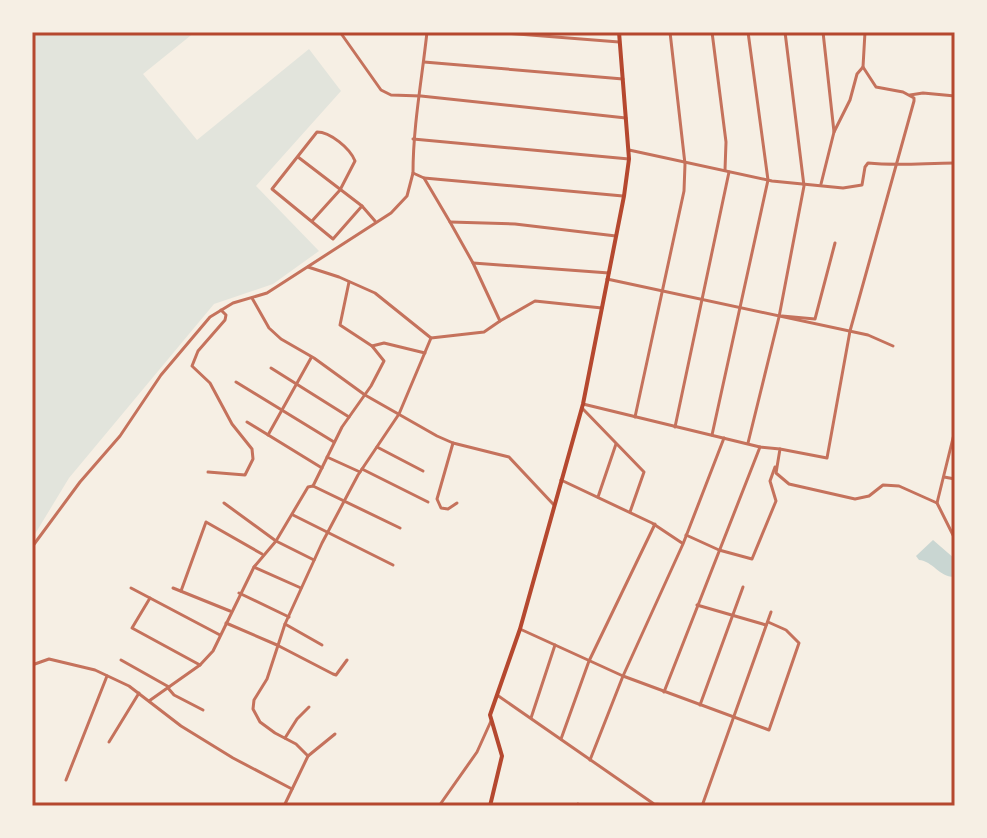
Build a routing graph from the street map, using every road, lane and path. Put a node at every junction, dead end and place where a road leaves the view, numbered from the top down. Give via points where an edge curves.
1 (340, 32) edge
2 (427, 32) edge
3 (492, 32) edge
4 (619, 32) edge
5 (670, 32) edge
6 (712, 32) edge
7 (748, 32) edge
8 (785, 32) edge
9 (823, 32) edge
10 (865, 32) edge
11 (620, 42) junction
12 (424, 62) junction
13 (863, 67) junction
14 (624, 79) junction
15 (910, 95) junction
16 (421, 96) junction
17 (955, 96) edge
18 (626, 118) junction
19 (834, 132) junction
20 (413, 139) junction
21 (629, 150) junction
22 (298, 157) junction
23 (629, 159) junction
24 (955, 163) edge
25 (685, 164) junction
26 (898, 167) junction
27 (727, 171) junction
28 (413, 173) junction
29 (424, 178) junction
30 (768, 180) junction
31 (821, 184) junction
32 (804, 186) junction
33 (340, 190) junction
34 (624, 196) junction
35 (362, 206) junction
36 (312, 221) junction
37 (375, 221) junction
38 (450, 222) junction
39 (616, 236) junction
40 (835, 243) dead end
41 (473, 263) junction
42 (308, 267) junction
43 (608, 276) junction
44 (349, 282) junction
45 (662, 290) junction
46 (252, 298) junction
47 (702, 298) junction
48 (740, 307) junction
49 (602, 308) junction
50 (221, 310) junction
51 (779, 317) junction
52 (500, 321) junction
53 (850, 331) junction
54 (431, 338) junction
55 (372, 346) junction
56 (893, 346) dead end
57 (425, 353) junction
58 (312, 357) junction
59 (271, 368) dead end
60 (236, 382) dead end
61 (295, 385) junction
62 (365, 395) junction
63 (583, 406) junction
64 (281, 410) junction
65 (399, 414) junction
66 (349, 417) junction
67 (635, 417) junction
68 (247, 422) dead end
69 (675, 427) junction
70 (955, 430) edge
71 (268, 435) junction
72 (712, 435) junction
73 (724, 438) junction
74 (334, 442) junction
75 (453, 443) junction
76 (616, 443) junction
77 (748, 443) junction
78 (377, 447) junction
79 (760, 447) junction
80 (780, 449) junction
81 (327, 457) junction
82 (777, 461) junction
83 (322, 468) junction
84 (361, 470) junction
85 (423, 471) dead end
86 (208, 472) dead end
87 (944, 477) junction
88 (955, 479) edge
89 (561, 480) junction
90 (313, 486) junction
91 (598, 497) junction
92 (344, 502) junction
93 (428, 502) dead end
94 (224, 503) dead end
95 (457, 503) dead end
96 (937, 503) junction
97 (554, 505) junction
98 (630, 512) junction
99 (293, 514) junction
100 (655, 524) junction
101 (400, 528) dead end
102 (328, 533) junction
103 (686, 535) junction
104 (955, 539) edge
105 (276, 541) junction
106 (683, 544) junction
107 (32, 547) edge
108 (719, 550) junction
109 (262, 554) junction
110 (314, 560) junction
111 (393, 565) dead end
112 (254, 567) junction
113 (743, 587) dead end
114 (131, 588) dead end
115 (173, 588) dead end
116 (301, 588) junction
117 (181, 591) junction
118 (239, 593) junction
119 (150, 598) junction
120 (697, 605) junction
121 (230, 611) junction
122 (771, 612) dead end
123 (733, 615) junction
124 (289, 617) junction
125 (226, 623) junction
126 (767, 623) junction
127 (285, 624) junction
128 (520, 629) junction
129 (220, 635) junction
130 (277, 645) junction
131 (322, 645) dead end
132 (555, 645) junction
133 (121, 660) dead end
134 (347, 660) dead end
135 (589, 661) junction
136 (32, 665) edge
137 (200, 665) junction
138 (107, 676) junction
139 (623, 676) junction
140 (168, 688) junction
141 (664, 692) junction
142 (139, 693) junction
143 (497, 695) junction
144 (149, 701) junction
145 (700, 705) junction
146 (309, 707) dead end
147 (203, 710) dead end
148 (734, 717) junction
149 (531, 719) junction
150 (491, 720) junction
151 (335, 734) dead end
152 (285, 738) junction
153 (561, 739) junction
154 (109, 742) dead end
155 (308, 756) junction
156 (590, 760) junction
157 (66, 780) dead end
158 (292, 789) junction
159 (284, 806) edge
160 (317, 806) edge
161 (326, 806) edge
162 (439, 806) edge
163 (490, 806) edge
164 (680, 806) edge
165 (702, 806) edge

1 - 16 street via 381,90
2 - 12 street
3 - 11 street
4 - 11 main road
5 - 25 street
6 - 27 street
7 - 30 street
8 - 32 street
9 - 19 street
10 - 13 street
11 - 14 main road
12 - 14 street
12 - 16 street
13 - 15 street via 876,87
13 - 19 street
14 - 18 main road
15 - 17 street
15 - 26 street via 914,101
16 - 18 street
16 - 20 street
18 - 21 main road
19 - 31 street
20 - 23 street
20 - 28 street
21 - 23 main road
21 - 25 street
22 - 33 street
22 - 33 street via 320,131 351,152 354,165
22 - 36 street via 272,189
23 - 34 main road
24 - 26 street via 910,162
25 - 27 street
25 - 45 street
26 - 31 street via 868,163 862,185
26 - 53 street
27 - 30 street
27 - 47 street
28 - 29 street
28 - 37 street via 407,196
29 - 34 street
29 - 38 street
30 - 32 street
30 - 48 street
31 - 32 street
32 - 51 street
33 - 35 street
33 - 36 street
34 - 39 main road
35 - 36 street via 333,239
35 - 37 street
37 - 42 street
38 - 39 street
38 - 41 street
39 - 43 main road
40 - 51 street via 815,319
41 - 43 street
41 - 52 street
42 - 44 street
42 - 46 street
43 - 45 street
43 - 49 main road
44 - 54 street via 375,293
44 - 55 street via 340,325
45 - 47 street
45 - 67 street
46 - 50 street
46 - 58 street via 269,328
47 - 48 street
47 - 69 street
48 - 51 street
48 - 72 street
49 - 52 street via 535,301
49 - 63 main road
50 - 86 street via 225,320 192,366 210,383 252,449 253,459 245,475
50 - 107 street via 169,365
51 - 53 street
51 - 77 street
52 - 54 street via 484,332
53 - 56 street
53 - 80 street via 827,458
54 - 57 street
55 - 57 street via 384,343
55 - 62 street via 384,361
57 - 65 street
58 - 61 street
58 - 62 street
59 - 61 street
60 - 64 street
61 - 64 street
61 - 66 street
62 - 65 street
62 - 66 street
63 - 67 street
63 - 76 street
63 - 89 main road
64 - 71 street
64 - 74 street
65 - 75 street
65 - 78 street
66 - 74 street
67 - 69 street
68 - 71 street
69 - 72 street
70 - 87 street
71 - 83 street
72 - 73 street
73 - 77 street
73 - 103 street
74 - 81 street
75 - 95 street via 437,499 441,508
75 - 97 street via 509,457
76 - 91 street
76 - 98 street via 644,472
77 - 79 street
78 - 84 street
78 - 85 street
79 - 80 street
79 - 108 street
80 - 82 street
81 - 83 street
81 - 84 street
82 - 96 street via 776,473 789,484 855,499 883,485 899,486
82 - 108 street via 770,481 776,501 752,559
83 - 90 street
84 - 92 street
84 - 93 street
87 - 88 street
87 - 96 street
89 - 91 street
89 - 97 main road
90 - 92 street
90 - 99 street
91 - 98 street
92 - 101 street
92 - 102 street
94 - 105 street
96 - 104 street
97 - 128 main road
98 - 100 street
99 - 102 street
99 - 105 street
100 - 106 street
100 - 135 street
102 - 110 street
102 - 111 street
103 - 106 street
103 - 108 street
105 - 109 street
105 - 110 street
106 - 139 street
108 - 120 street
109 - 112 street
109 - 117 street via 206,522
110 - 116 street
112 - 116 street
112 - 118 street
113 - 123 street
114 - 119 street
115 - 117 street
116 - 124 street
117 - 121 street
118 - 121 street
118 - 124 street
119 - 129 street
119 - 137 street via 132,628
120 - 123 street
120 - 141 street
121 - 125 street
122 - 126 street
123 - 126 street
123 - 145 street
124 - 127 street
125 - 129 street
125 - 130 street
126 - 148 street
126 - 148 street via 786,630 799,643 769,730
127 - 130 street
127 - 131 street
128 - 132 street
128 - 143 main road
129 - 137 street
130 - 134 street via 336,675
130 - 152 street via 253,709 260,722
132 - 135 street
132 - 149 street
133 - 140 street
135 - 139 street
135 - 153 street
136 - 138 street via 49,659
137 - 140 street
138 - 142 street
138 - 157 street
139 - 141 street
139 - 156 street
140 - 144 street
140 - 147 street
141 - 145 street
142 - 144 street
142 - 154 street
143 - 149 street
143 - 150 main road
144 - 158 street via 233,758
145 - 148 street
146 - 152 street
148 - 165 street
149 - 153 street
150 - 162 street via 477,752
150 - 163 main road via 502,756
151 - 155 street
152 - 155 street
153 - 156 street
155 - 158 street
156 - 164 street via 654,804
158 - 159 street
160 - 161 street

